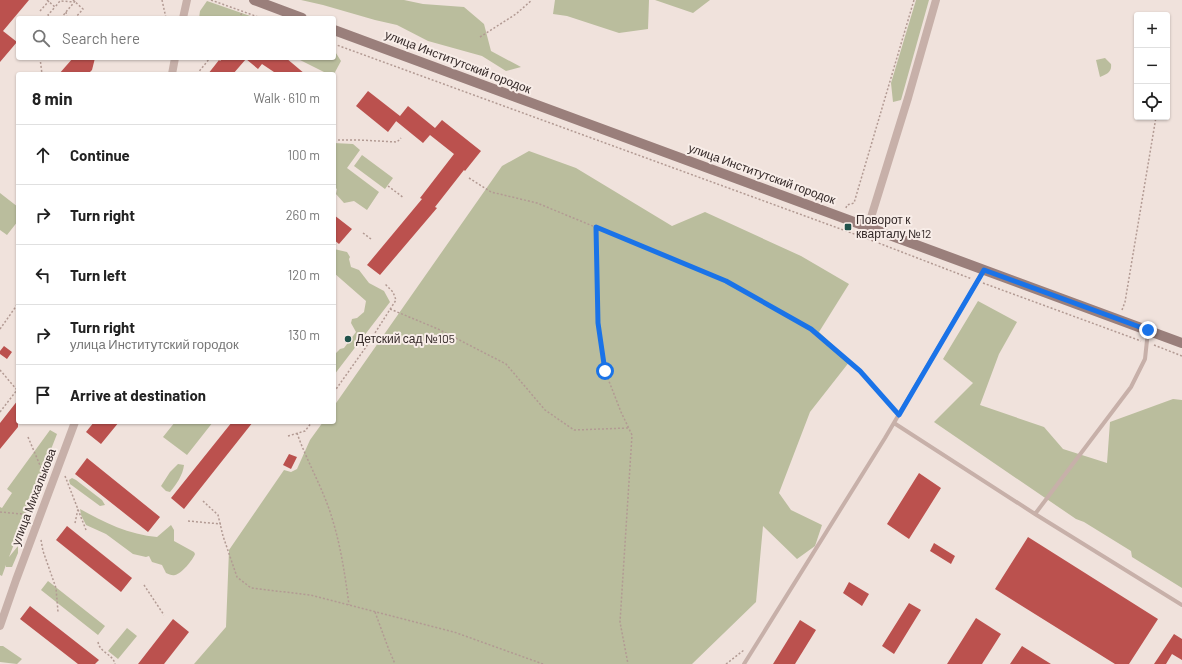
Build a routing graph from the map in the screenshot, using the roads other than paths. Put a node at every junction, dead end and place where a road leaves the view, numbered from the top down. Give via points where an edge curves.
1 (187, 0) edge
2 (254, 0) edge
3 (936, 0) edge
4 (184, 16) edge
5 (297, 16) edge
6 (336, 31) edge
7 (175, 60) edge
8 (172, 72) edge
9 (868, 227) junction
10 (984, 270) junction
11 (1148, 330) junction
12 (1182, 343) edge
13 (894, 423) junction
14 (74, 424) edge
15 (1035, 514) junction
16 (1182, 605) edge
17 (0, 626) edge
18 (744, 664) edge

1 - 4 street
2 - 5 street
3 - 9 street
6 - 9 street, улица Институтский городок
7 - 8 street
9 - 10 street, улица Институтский городок
10 - 11 street, улица Институтский городок
10 - 13 lane
11 - 12 street, улица Институтский городок
11 - 15 lane via 1146,359 1131,387
13 - 15 lane
13 - 18 lane
14 - 17 street, улица Михалькова
15 - 16 lane

